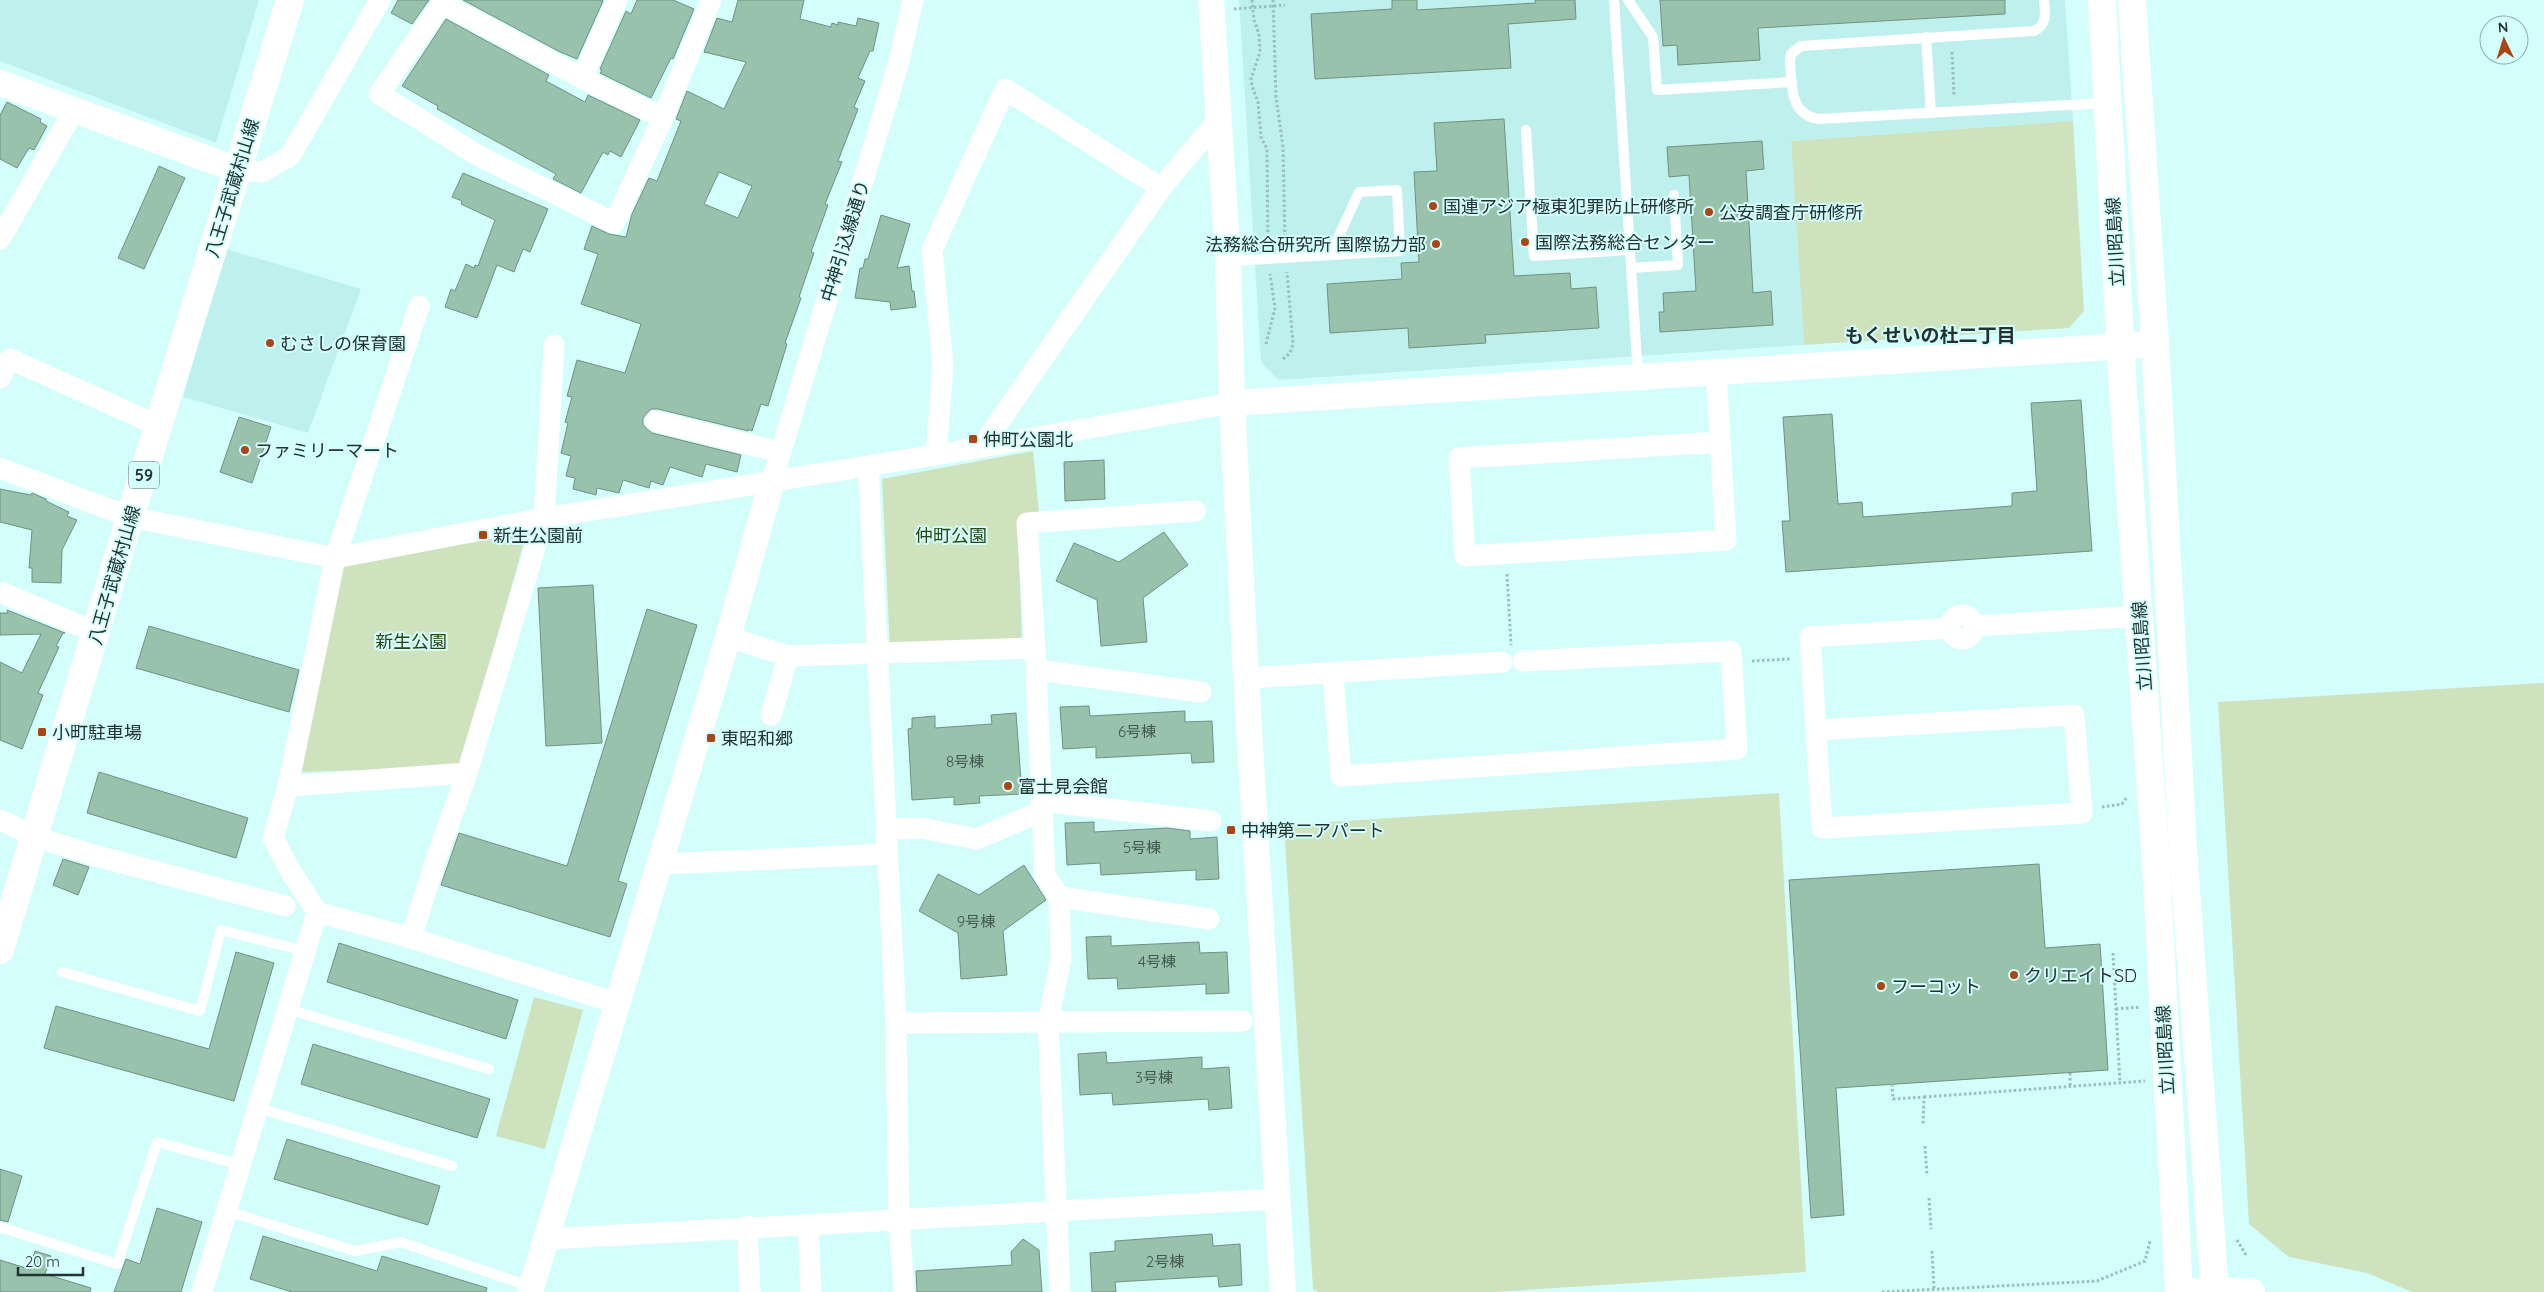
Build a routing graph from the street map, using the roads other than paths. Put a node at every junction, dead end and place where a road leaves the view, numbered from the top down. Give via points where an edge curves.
1 (290, 0) edge
2 (380, 0) edge
3 (617, 0) edge
4 (711, 0) edge
5 (913, 0) edge
6 (1614, 0) edge
7 (1628, 0) edge
8 (2044, 0) edge
9 (2102, 0) edge
10 (2132, 0) edge
11 (1222, 4) edge
12 (1926, 37) junction
13 (582, 78) junction
14 (1792, 82) junction
15 (0, 83) edge
16 (2107, 103) junction
17 (74, 110) junction
18 (1931, 113) junction
19 (663, 118) junction
20 (1218, 120) junction
21 (1526, 130) dead end
22 (859, 144) dead end
23 (238, 170) junction
24 (1161, 188) junction
25 (1674, 195) dead end
26 (0, 239) edge
27 (1630, 250) junction
28 (1330, 255) junction
29 (1228, 261) junction
30 (1631, 268) junction
31 (419, 306) dead end
32 (2155, 344) junction
33 (554, 345) dead end
34 (2121, 346) junction
35 (1716, 372) junction
36 (1638, 377) junction
37 (0, 378) edge
38 (1232, 403) junction
39 (655, 421) dead end
40 (159, 426) junction
41 (1720, 442) junction
42 (982, 446) junction
43 (767, 449) junction
44 (936, 455) junction
45 (868, 466) junction
46 (0, 468) edge
47 (765, 483) junction
48 (1196, 511) dead end
49 (130, 517) junction
50 (544, 518) junction
51 (335, 558) junction
52 (0, 592) edge
53 (2140, 616) junction
54 (97, 634) junction
55 (728, 637) junction
56 (1035, 648) junction
57 (877, 655) junction
58 (788, 656) junction
59 (1036, 670) junction
60 (1333, 673) junction
61 (1246, 678) junction
62 (1201, 692) dead end
63 (770, 714) dead end
64 (1816, 730) junction
65 (467, 773) junction
66 (288, 786) junction
67 (1042, 806) junction
68 (0, 820) edge
69 (1211, 821) dead end
70 (886, 829) junction
71 (36, 838) junction
72 (888, 854) junction
73 (660, 864) junction
74 (1059, 897) junction
75 (285, 906) dead end
76 (317, 912) junction
77 (1209, 919) dead end
78 (411, 938) junction
79 (0, 950) edge
80 (305, 951) junction
81 (62, 972) dead end
82 (616, 1003) junction
83 (288, 1009) junction
84 (1242, 1021) dead end
85 (1048, 1022) junction
86 (896, 1023) junction
87 (489, 1069) dead end
88 (258, 1108) junction
89 (241, 1165) junction
90 (452, 1166) dead end
91 (1277, 1199) junction
92 (227, 1210) junction
93 (1057, 1210) junction
94 (899, 1221) junction
95 (808, 1225) junction
96 (747, 1226) junction
97 (0, 1227) edge
98 (546, 1239) junction
99 (530, 1289) edge
100 (202, 1292) edge
101 (750, 1292) edge
102 (811, 1292) edge
103 (904, 1292) edge
104 (1060, 1292) edge
105 (1283, 1292) edge
106 (2179, 1292) edge
107 (2208, 1292) edge
108 (2251, 1292) edge

1 - 23 main road, 八王子武蔵村山線 / 59
2 - 23 street via 290,156 262,172
3 - 13 street
4 - 19 street
5 - 47 street, 中神引込線通り via 898,65
6 - 27 lane
7 - 14 lane via 1653,37 1657,90
8 - 12 lane via 2044,22 2034,31
9 - 16 main road, 立川昭島線
10 - 32 main road, 立川昭島線
11 - 20 street
12 - 14 lane via 1801,46 1791,54
12 - 18 lane
13 - 19 street
13 - 19 street via 442,3 379,94 479,156 614,223
14 - 18 lane via 1795,104 1810,118
15 - 17 street
16 - 18 lane
16 - 34 main road, 立川昭島線
17 - 23 street
17 - 26 street
20 - 24 street
20 - 29 street
21 - 27 lane via 1534,256
22 - 43 street
23 - 40 main road, 八王子武蔵村山線 / 59
24 - 42 street
24 - 44 street via 1004,89 932,250 943,366
25 - 30 lane via 1678,265
27 - 30 lane
28 - 28 lane via 1359,192 1397,190 1400,250
28 - 29 lane
29 - 38 street
30 - 36 lane
31 - 51 street
32 - 34 street
32 - 107 main road, 立川昭島線
33 - 50 street
34 - 35 street
34 - 53 main road, 立川昭島線
35 - 36 street
35 - 41 street
36 - 38 street
37 - 40 street via 10,359
38 - 42 street
38 - 61 street
39 - 43 street
40 - 49 main road, 八王子武蔵村山線 / 59
41 - 41 street via 1459,458 1465,556 1726,540
42 - 44 street
43 - 47 street
44 - 45 street
45 - 47 street
45 - 57 street
46 - 49 street
47 - 50 street
47 - 55 street
48 - 56 street via 1027,523
49 - 51 street
49 - 54 main road, 八王子武蔵村山線 / 59
50 - 51 street
50 - 65 street
51 - 66 street
52 - 54 street
53 - 64 street via 1974,626 1970,617 1962,615 1954,618 1950,628 1810,637
53 - 106 main road, 立川昭島線
54 - 71 main road, 八王子武蔵村山線 / 59
55 - 58 street
55 - 73 street
56 - 57 street
56 - 59 street
57 - 58 street
57 - 70 street
58 - 63 street
59 - 62 street
59 - 67 street
60 - 60 street via 1512,658 1731,651 1737,749 1341,776
60 - 61 street
61 - 91 street
64 - 64 street via 1822,828 2082,813 2074,715
65 - 66 street
65 - 78 street
66 - 76 street via 273,838 290,872
67 - 69 street
67 - 70 street via 976,839 921,828
67 - 74 street via 1045,875
68 - 71 street
70 - 72 street
71 - 75 street
71 - 79 main road, 八王子武蔵村山線 / 59
72 - 73 street
72 - 86 street
73 - 82 street
74 - 77 street
74 - 85 street via 1061,959
76 - 78 street
76 - 80 street
78 - 82 street
80 - 81 lane via 221,930 200,1011
80 - 83 street
82 - 98 street
83 - 87 lane
83 - 88 street
84 - 85 street
85 - 86 street
85 - 93 street
86 - 94 street
88 - 89 street
88 - 90 lane
89 - 92 street
89 - 97 lane via 157,1142 117,1264
91 - 93 street
91 - 105 street
92 - 99 lane via 355,1251 401,1242
92 - 100 street
93 - 94 street
93 - 104 street
94 - 95 street
94 - 103 street
95 - 96 street
95 - 102 street
96 - 98 street
96 - 101 street
98 - 99 street
107 - 108 main road, 立川昭島線

